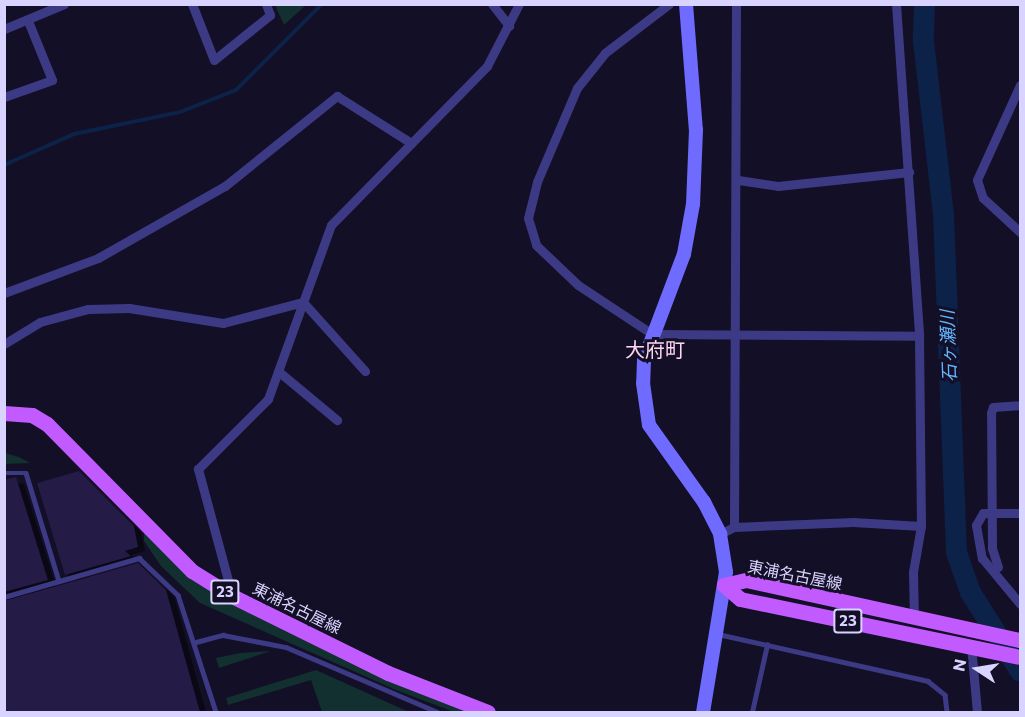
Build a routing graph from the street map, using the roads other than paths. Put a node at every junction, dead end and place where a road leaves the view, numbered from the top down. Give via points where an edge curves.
1 (64, 4) edge
2 (192, 4) edge
3 (266, 4) edge
4 (492, 4) edge
5 (519, 4) edge
6 (669, 4) edge
7 (686, 4) edge
8 (736, 4) edge
9 (896, 4) edge
10 (28, 21) junction
11 (509, 26) junction
12 (4, 29) edge
13 (1020, 85) edge
14 (4, 97) edge
15 (411, 143) junction
16 (909, 172) junction
17 (738, 180) junction
18 (1020, 232) edge
19 (4, 293) edge
20 (303, 302) junction
21 (652, 334) junction
22 (919, 336) junction
23 (736, 337) junction
24 (4, 344) edge
25 (278, 371) junction
26 (365, 371) dead end
27 (1020, 405) edge
28 (4, 413) edge
29 (337, 420) dead end
30 (4, 473) edge
31 (991, 513) junction
32 (1020, 513) edge
33 (921, 526) junction
34 (734, 527) junction
35 (720, 534) junction
36 (998, 567) dead end
37 (59, 581) junction
38 (724, 585) junction
39 (232, 596) junction
40 (4, 597) edge
41 (1020, 604) edge
42 (914, 618) junction
43 (716, 634) junction
44 (1020, 640) edge
45 (196, 642) junction
46 (767, 645) junction
47 (974, 647) junction
48 (1020, 657) edge
49 (216, 712) edge
50 (438, 712) edge
51 (488, 712) edge
52 (703, 712) edge
53 (752, 712) edge
54 (947, 712) edge
55 (976, 712) edge

1 - 10 street
2 - 3 street via 214,60 270,15
4 - 11 street
5 - 11 street
6 - 21 street via 605,53 577,88 537,182 528,218 533,240 550,261
7 - 21 street via 696,130 693,204 684,254
8 - 17 street
9 - 16 street
10 - 12 street
10 - 14 street via 52,80
11 - 15 street via 487,66
13 - 18 street via 977,180 983,198
15 - 19 street via 337,96 225,186 98,258
15 - 20 street via 331,225
16 - 17 street via 778,186
16 - 22 street
17 - 23 street
20 - 24 street via 271,314 214,324 129,308 88,309 40,322
20 - 25 street
20 - 26 street
21 - 23 street
21 - 35 street via 643,383 649,425 704,502
22 - 23 street
22 - 33 street
23 - 34 street
25 - 29 street
25 - 39 street via 268,399 198,469
27 - 31 street via 993,407 991,413
28 - 39 main road, 東浦名古屋線 / 23 via 32,415 47,424 192,571
30 - 37 lane via 26,473
31 - 32 street
31 - 36 street
31 - 41 street via 977,519 979,546 993,576
33 - 34 street
33 - 42 street via 913,572
34 - 35 street
35 - 38 street
37 - 40 lane
37 - 45 lane via 139,558 178,595
38 - 42 main road, 東浦名古屋線 / 23 via 746,580
38 - 43 street
38 - 47 main road, 東浦名古屋線 / 23 via 740,599
39 - 51 main road, 東浦名古屋線 / 23 via 388,673
42 - 44 main road, 東浦名古屋線 / 23
43 - 46 lane
43 - 52 street
45 - 49 lane
45 - 50 lane via 223,635 286,647
46 - 53 lane
46 - 54 lane via 928,681 945,695
47 - 48 main road, 東浦名古屋線 / 23
47 - 55 street

